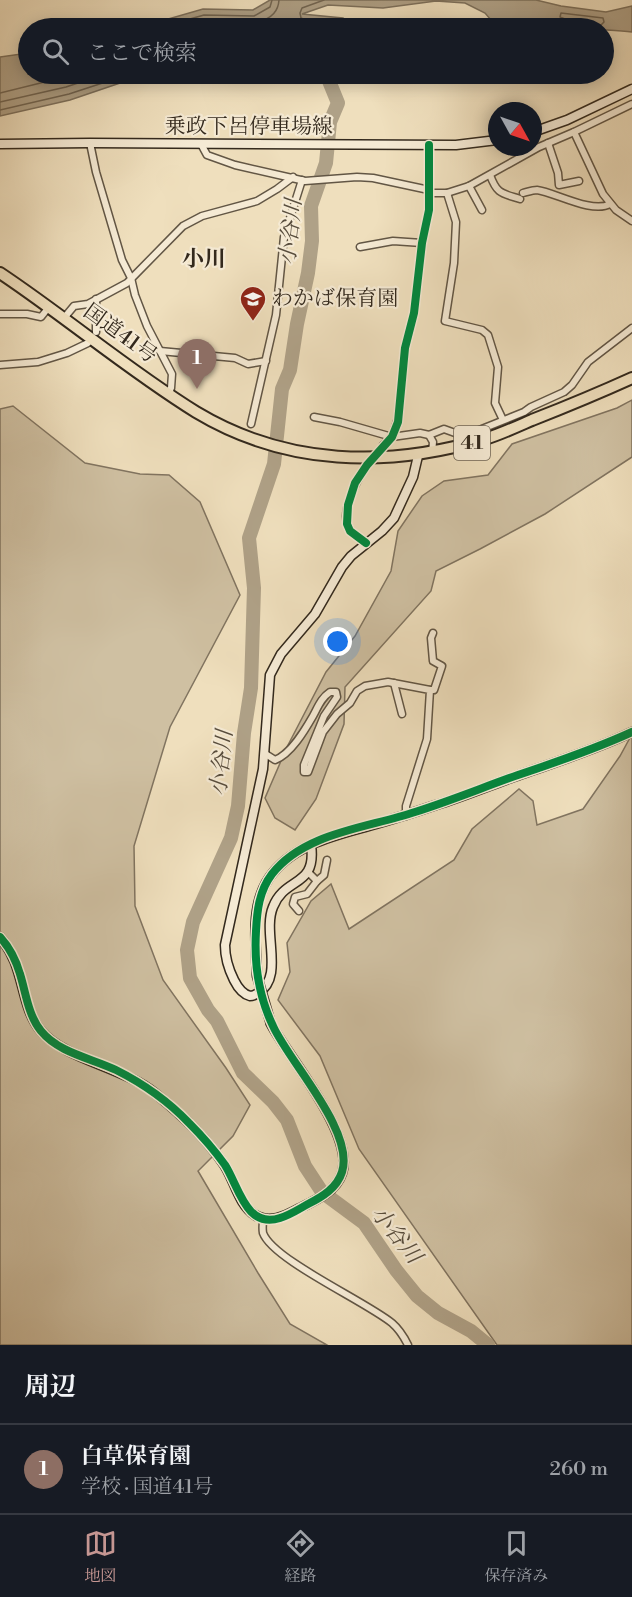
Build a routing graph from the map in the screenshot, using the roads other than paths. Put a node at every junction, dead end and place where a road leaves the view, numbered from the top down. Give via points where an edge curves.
1 (632, 89) edge
2 (632, 104) edge
3 (542, 129) edge
4 (574, 132) junction
5 (488, 141) edge
6 (90, 143) junction
7 (548, 143) junction
8 (0, 144) edge
9 (201, 144) junction
10 (429, 145) junction
11 (490, 175) junction
12 (293, 177) junction
13 (304, 180) junction
14 (579, 181) dead end
15 (469, 186) junction
16 (429, 192) junction
17 (447, 193) junction
18 (610, 204) junction
19 (482, 210) dead end
20 (632, 221) edge
21 (422, 243) junction
22 (360, 247) dead end
23 (0, 273) edge
24 (131, 278) junction
25 (96, 299) junction
26 (50, 306) junction
27 (0, 314) edge
28 (64, 318) junction
29 (632, 328) edge
30 (96, 332) dead end
31 (88, 344) dead end
32 (160, 351) junction
33 (266, 361) junction
34 (0, 365) edge
35 (632, 378) edge
36 (169, 393) junction
37 (314, 417) dead end
38 (503, 420) junction
39 (251, 424) dead end
40 (429, 435) junction
41 (392, 437) junction
42 (383, 445) dead end
43 (432, 453) junction
44 (418, 456) junction
45 (367, 465) dead end
46 (366, 543) junction
47 (433, 633) dead end
48 (394, 682) junction
49 (430, 690) junction
50 (402, 714) dead end
51 (632, 732) edge
52 (264, 753) junction
53 (406, 816) junction
54 (310, 845) junction
55 (327, 860) dead end
56 (308, 872) junction
57 (317, 881) junction
58 (299, 911) dead end
59 (0, 937) edge
60 (263, 1219) junction
61 (408, 1345) edge

1 - 3 street
2 - 4 street
4 - 7 street
4 - 18 street
5 - 10 street, 乗政下呂停車場線
6 - 8 street, 乗政下呂停車場線
6 - 9 street, 乗政下呂停車場線
6 - 24 street via 107,212
7 - 11 street
7 - 14 street via 559,185
9 - 10 street, 乗政下呂停車場線
9 - 12 street via 207,155
10 - 16 street
11 - 15 street
11 - 18 street via 499,192 521,196 536,190 579,203 605,207
12 - 13 street
12 - 24 street via 257,201 202,216 183,226
13 - 16 street via 373,178
13 - 33 street via 284,237 276,315
15 - 17 street
15 - 19 street
16 - 17 street
16 - 21 street
17 - 38 street via 456,222 445,321 488,335 498,367 495,404
18 - 20 street
21 - 22 street via 393,241
21 - 41 street via 414,313 405,348 399,416
23 - 26 highway, 国道41号 / 41
24 - 25 street
24 - 32 street via 147,327
25 - 28 street via 74,306
25 - 30 street
26 - 27 street via 41,317
26 - 28 highway, 国道41号 / 41
28 - 36 highway, 国道41号 / 41
29 - 38 street via 588,362 564,392
31 - 34 street via 38,362
32 - 33 street via 235,358 248,364
32 - 36 street via 172,374
33 - 39 street
35 - 43 highway, 国道41号 / 41 via 488,439
36 - 44 highway, 国道41号 / 41 via 226,427 275,447 341,458
37 - 41 street
38 - 40 street via 467,435 444,429
40 - 41 street
40 - 43 street
41 - 42 street
43 - 44 highway, 国道41号 / 41
44 - 46 street via 394,518
45 - 46 street via 355,483 347,516 350,531
46 - 52 street via 342,567 315,614 275,663 270,675
47 - 49 street via 433,661 442,666 434,690
48 - 49 street
48 - 50 street
48 - 52 street via 371,684 357,691 323,732 308,771 304,772 304,765 324,716 338,697 336,692 320,701 286,754 275,760
49 - 53 street via 427,739
51 - 53 street
52 - 56 street via 225,945 230,971 242,992 249,996 267,987 271,978 269,920 273,907
53 - 54 street
54 - 56 street via 312,866
54 - 60 street, bridge via 279,866 264,887 257,910 257,976 271,1024 317,1094 340,1144 344,1164 333,1188 321,1197 278,1219
55 - 57 street via 324,875
56 - 57 street
57 - 58 street via 307,894 295,897 293,904
59 - 60 street via 16,962 29,1009 41,1031 62,1047 155,1092 190,1124 225,1166 242,1202
60 - 61 street via 263,1233 277,1249 380,1314 394,1325

